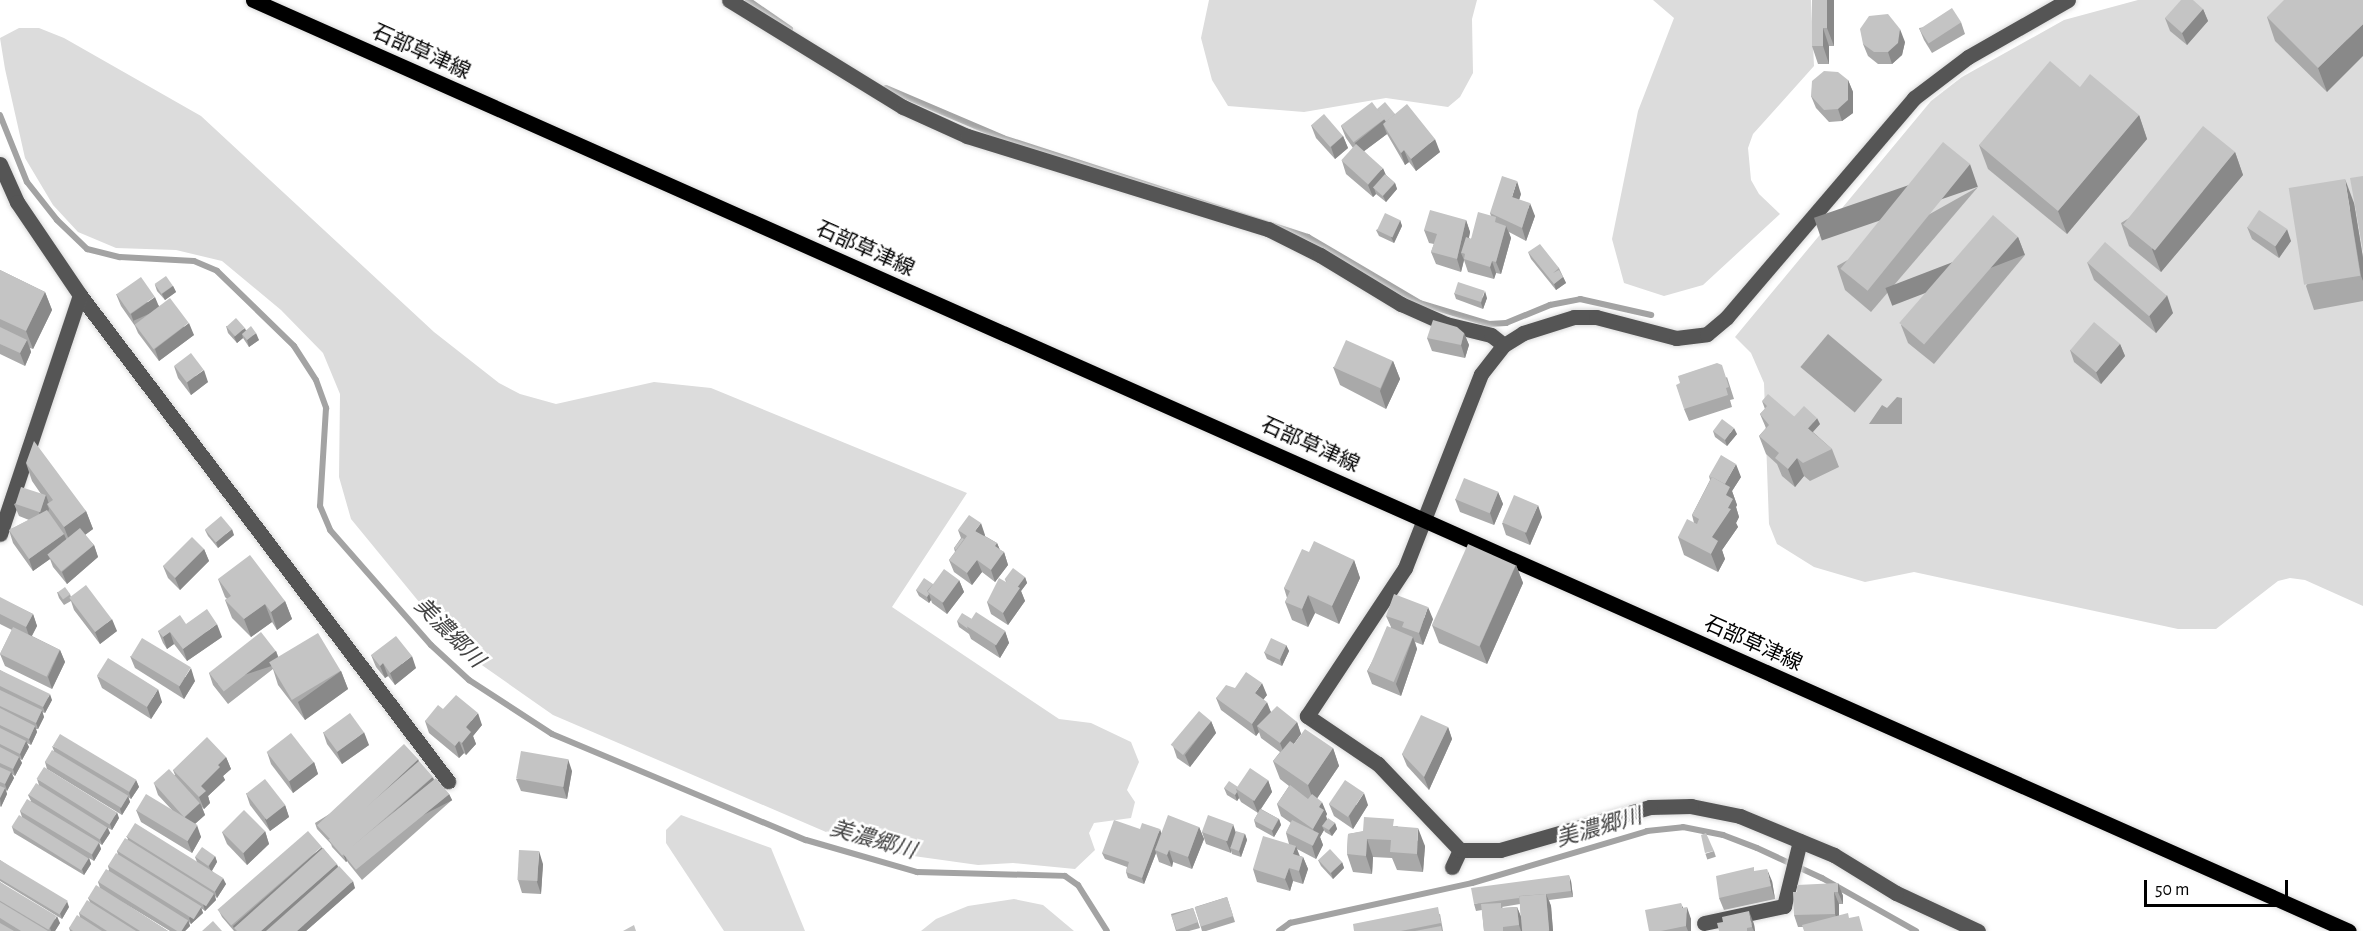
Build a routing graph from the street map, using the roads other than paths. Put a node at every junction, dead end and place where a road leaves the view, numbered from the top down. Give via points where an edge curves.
1 (253, 0) edge
2 (729, 0) edge
3 (2068, 0) edge
4 (0, 164) edge
5 (80, 295) junction
6 (1504, 345) junction
7 (1423, 518) junction
8 (0, 534) edge
9 (447, 781) dead end
10 (1797, 847) junction
11 (1460, 850) junction
12 (1452, 867) dead end
13 (1704, 923) dead end
14 (1978, 931) edge
15 (2349, 931) edge

1 - 7 main road, 石部草津線
2 - 6 street via 903,107 967,136 1268,230 1320,255 1401,304 1446,324 1491,335
3 - 6 street via 1968,57 1914,98 1727,317 1707,334 1676,338 1596,317 1574,316 1523,333
4 - 5 street via 17,202
5 - 8 street
5 - 9 street
6 - 7 street via 1481,374
7 - 11 street via 1405,568 1307,716 1385,770
7 - 15 main road, 石部草津線
10 - 11 street via 1740,816 1691,806 1650,807 1500,850
10 - 13 street via 1784,906
10 - 14 street via 1834,855 1948,920
11 - 12 street

